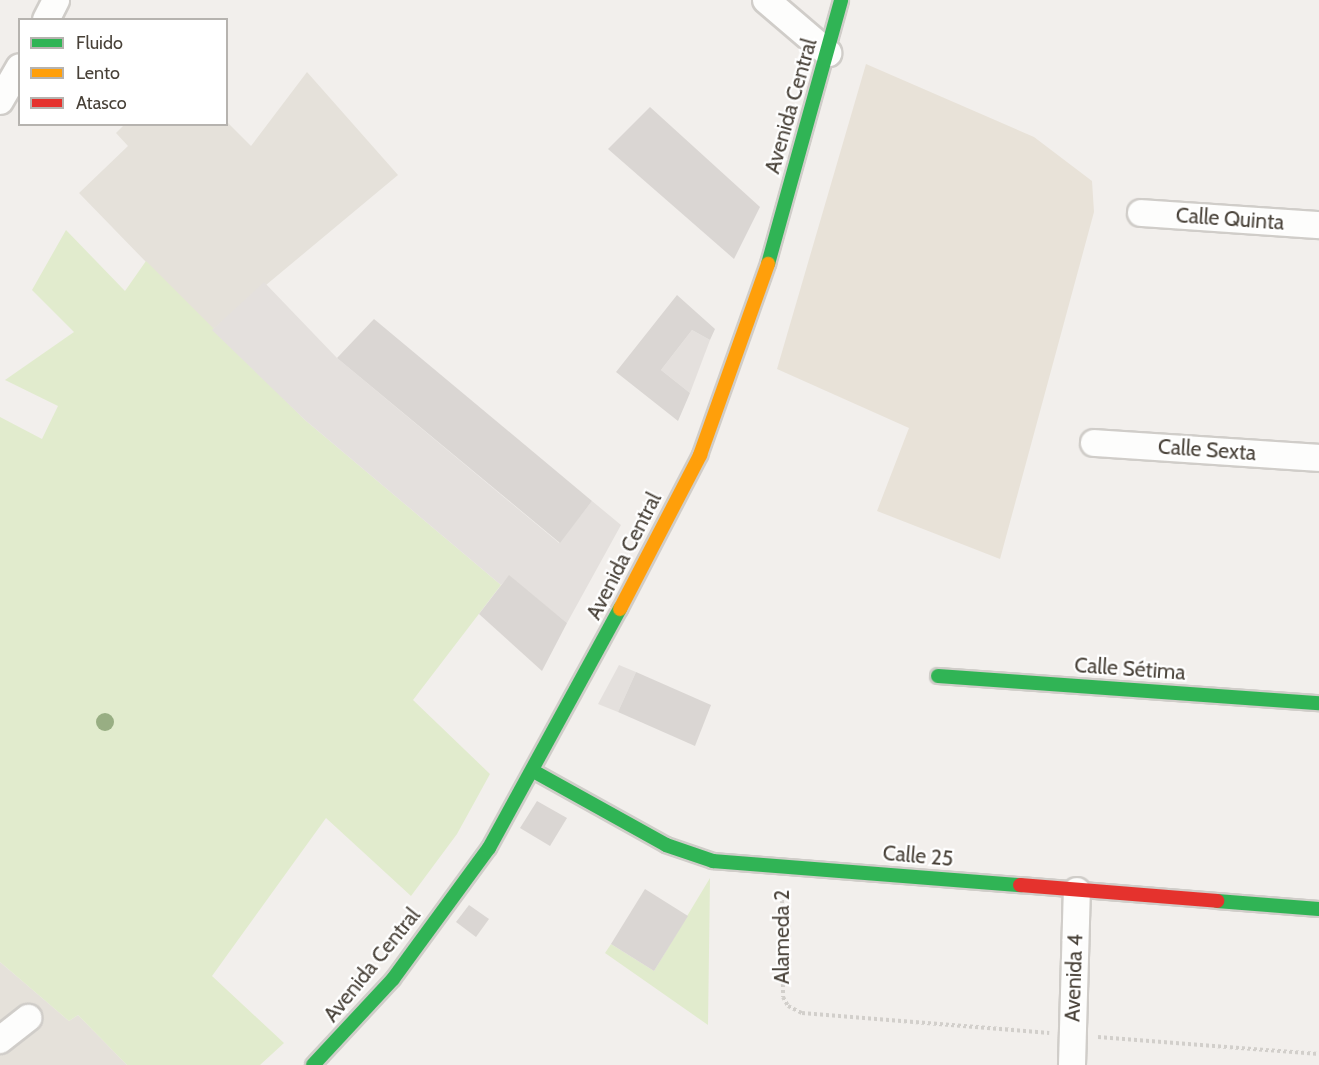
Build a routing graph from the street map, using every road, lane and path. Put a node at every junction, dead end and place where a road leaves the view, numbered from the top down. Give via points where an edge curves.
1 (56, 0) edge
2 (766, 0) edge
3 (841, 0) edge
4 (47, 18) edge
5 (828, 53) junction
6 (18, 70) edge
7 (0, 101) edge
8 (1141, 213) dead end
9 (1319, 225) edge
10 (1094, 443) dead end
11 (1319, 458) edge
12 (938, 676) dead end
13 (1319, 703) edge
14 (535, 772) junction
15 (782, 866) junction
16 (1077, 891) junction
17 (1319, 909) edge
18 (788, 1006) dead end
19 (28, 1018) dead end
20 (0, 1040) edge
21 (313, 1065) edge
22 (1072, 1065) edge

1 - 4 street
2 - 5 street
3 - 5 main road, Avenida Central
5 - 14 main road, Avenida Central via 766,271 710,430
6 - 7 street
8 - 9 street, Calle Quinta
10 - 11 street, Calle Sexta
12 - 13 main road, Calle Sétima
14 - 15 main road, Calle 25 via 691,857
14 - 21 main road, Avenida Central via 489,848 393,979
15 - 16 main road, Calle 25
15 - 18 path, Alameda 2 via 783,997
16 - 17 main road, Calle 25
16 - 22 street, Avenida 4
19 - 20 street

